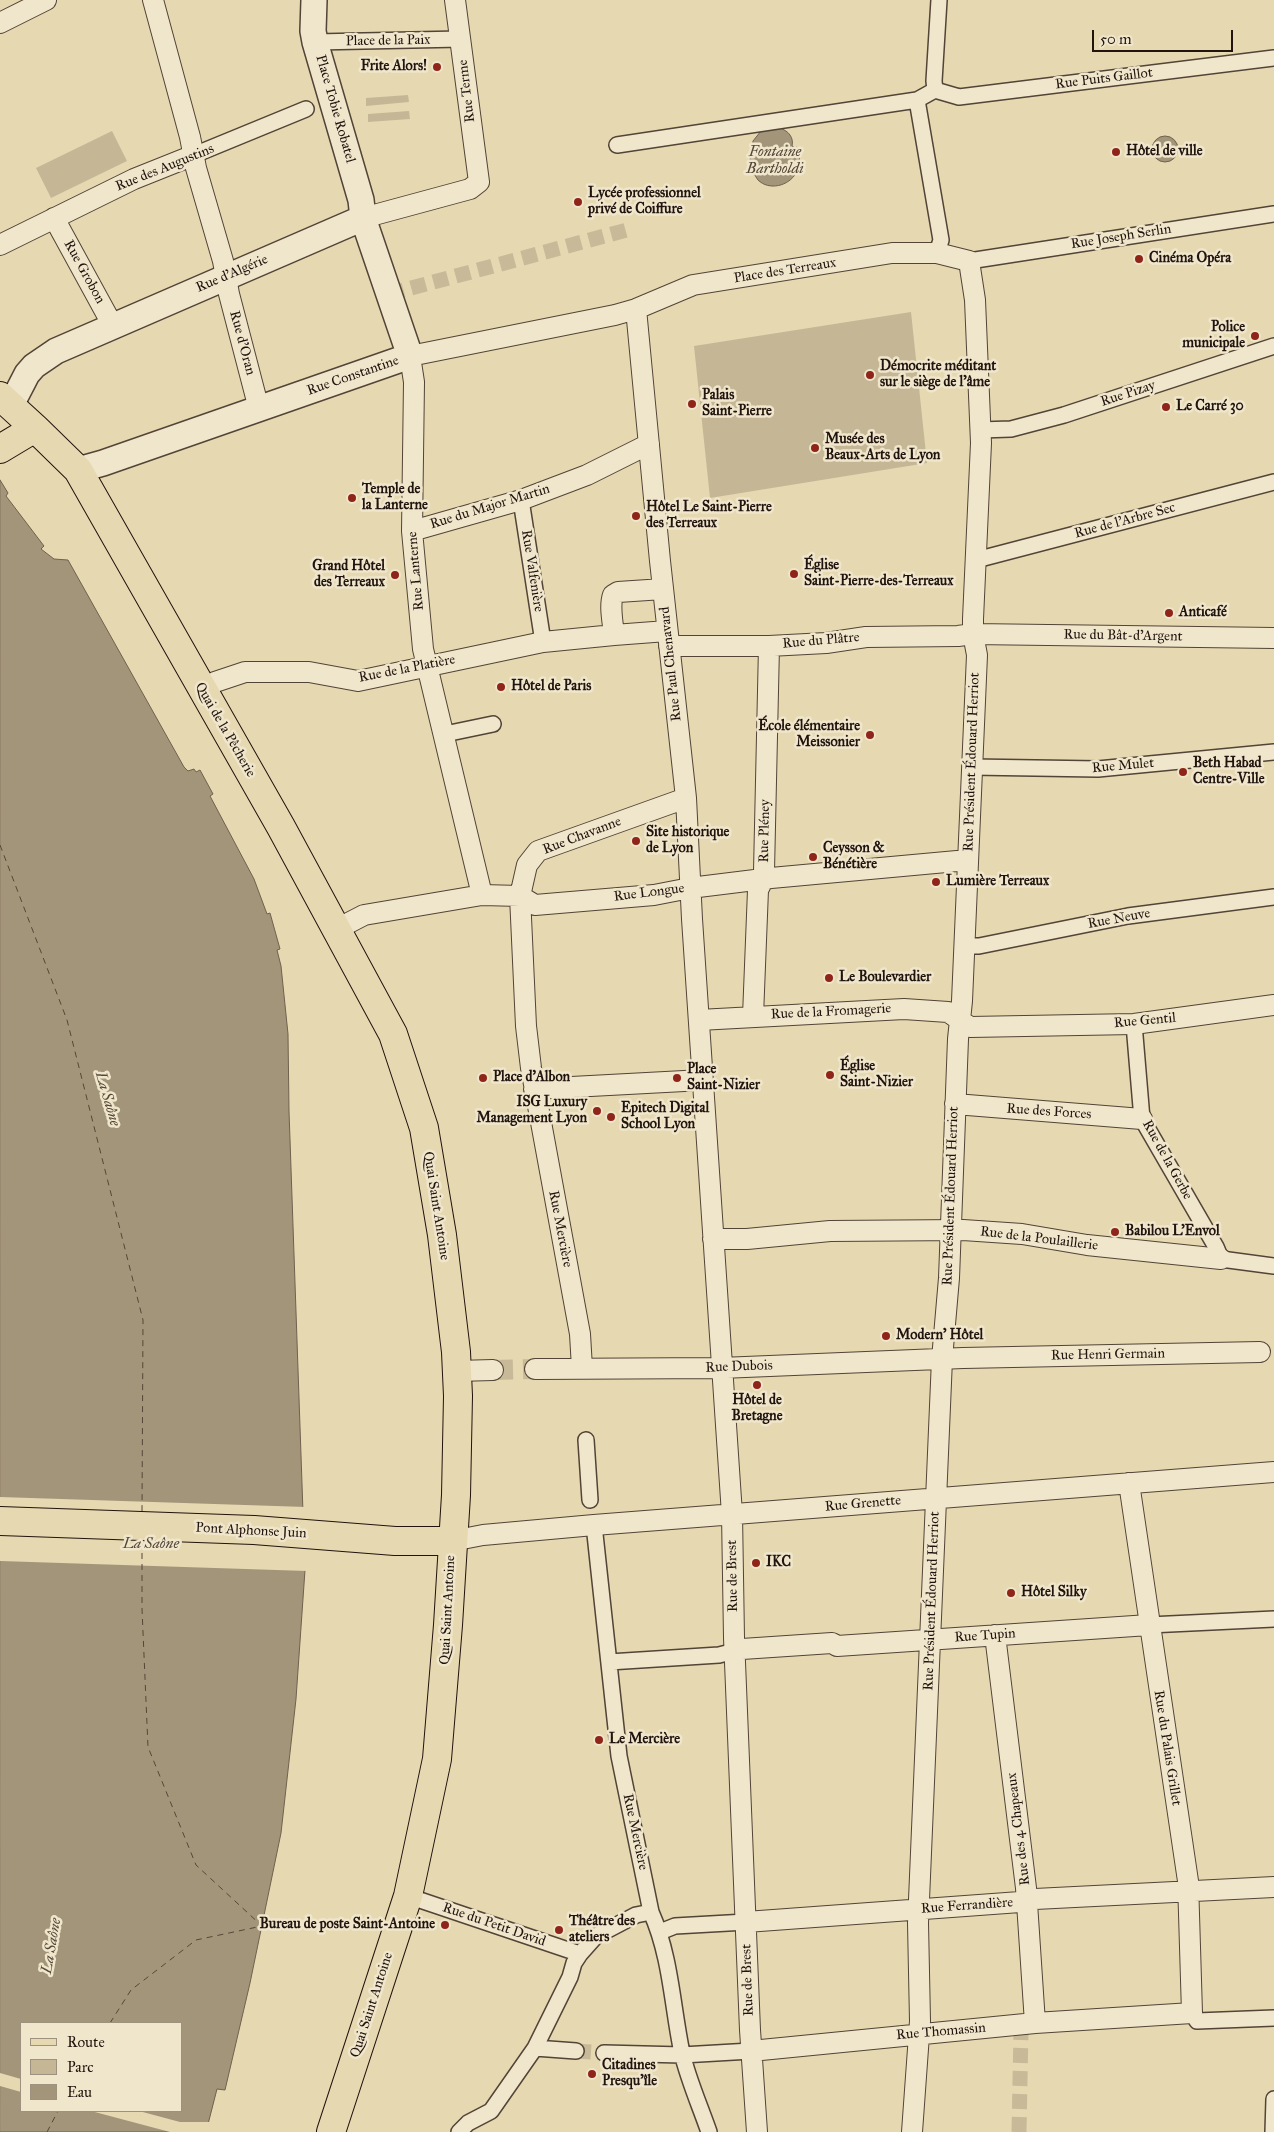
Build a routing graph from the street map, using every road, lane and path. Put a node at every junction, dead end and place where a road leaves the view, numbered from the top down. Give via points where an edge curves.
1 (46, 0) edge
2 (153, 0) edge
3 (314, 0) edge
4 (454, 0) edge
5 (939, 0) edge
6 (0, 23) edge
7 (461, 39) junction
8 (315, 42) junction
9 (1274, 58) edge
10 (935, 90) junction
11 (917, 100) junction
12 (306, 109) dead end
13 (617, 145) dead end
14 (194, 155) junction
15 (479, 182) joint
16 (1274, 214) edge
17 (54, 218) junction
18 (363, 218) junction
19 (0, 245) edge
20 (937, 253) junction
21 (969, 261) junction
22 (226, 277) junction
23 (636, 308) junction
24 (113, 326) junction
25 (1274, 346) edge
26 (410, 356) junction
27 (5, 401) edge
28 (259, 409) junction
29 (36, 428) junction
30 (980, 430) junction
31 (649, 444) junction
32 (3, 448) edge
33 (78, 470) junction
34 (1274, 482) edge
35 (522, 500) junction
36 (412, 531) junction
37 (976, 560) junction
38 (663, 589) junction
39 (973, 634) junction
40 (614, 635) junction
41 (668, 638) junction
42 (1274, 638) edge
43 (543, 642) junction
44 (769, 646) junction
45 (427, 666) junction
46 (202, 689) junction
47 (493, 724) dead end
48 (444, 734) junction
49 (1274, 752) edge
50 (972, 767) junction
51 (686, 798) junction
52 (968, 860) junction
53 (763, 880) junction
54 (690, 888) junction
55 (482, 894) junction
56 (520, 896) junction
57 (1274, 897) edge
58 (337, 929) junction
59 (965, 946) junction
60 (1274, 1005) edge
61 (753, 1016) junction
62 (699, 1020) junction
63 (960, 1020) junction
64 (1134, 1024) junction
65 (1016, 1026) joint
66 (407, 1077) joint
67 (703, 1080) junction
68 (534, 1089) junction
69 (955, 1104) junction
70 (1142, 1119) junction
71 (950, 1230) junction
72 (713, 1239) junction
73 (1220, 1259) junction
74 (1274, 1266) edge
75 (1267, 1351) edge
76 (942, 1359) junction
77 (582, 1368) junction
78 (721, 1368) junction
79 (535, 1369) tunnel mouth
80 (493, 1370) tunnel mouth
81 (457, 1371) junction
82 (586, 1440) dead end
83 (1274, 1472) edge
84 (1129, 1483) junction
85 (936, 1498) junction
86 (590, 1500) dead end
87 (732, 1514) junction
88 (0, 1521) edge
89 (595, 1534) junction
90 (0, 1538) edge
91 (382, 1541) junction
92 (452, 1541) junction
93 (1274, 1619) edge
94 (1149, 1625) junction
95 (995, 1635) junction
96 (930, 1639) junction
97 (735, 1651) junction
98 (609, 1662) junction
99 (1274, 1887) edge
100 (1188, 1891) junction
101 (408, 1896) junction
102 (1027, 1901) junction
103 (919, 1910) junction
104 (651, 1912) junction
105 (746, 1922) junction
106 (660, 1932) junction
107 (580, 1954) junction
108 (1192, 2013) junction
109 (1274, 2018) edge
110 (1026, 2026) junction
111 (919, 2034) junction
112 (535, 2048) junction
113 (751, 2051) junction
114 (576, 2052) tunnel mouth
115 (604, 2053) tunnel mouth
116 (682, 2055) junction
117 (1274, 2099) edge
118 (331, 2132) edge
119 (459, 2132) edge
120 (709, 2132) edge
121 (757, 2132) edge
122 (912, 2132) edge
123 (1273, 2132) edge

1 - 6 street
2 - 14 street, Rue d'Oran
3 - 8 street, Place Tobie Robatel
4 - 7 street, Rue Terme
5 - 10 street
7 - 8 street, Place de la Paix
7 - 15 street, Rue Terme
8 - 18 street, Place Tobie Robatel via 361,200
9 - 10 street, Rue Puits Gaillot via 959,97
10 - 11 street
11 - 13 street
11 - 20 street via 941,240
12 - 14 street, Rue des Augustins
14 - 17 street, Rue des Augustins via 134,179
14 - 22 street, Rue d'Oran
15 - 18 street, Rue d'Algérie via 470,189
16 - 21 street, Rue Joseph Serlin
17 - 19 street, Rue des Augustins
17 - 24 street, Rue Grobon
18 - 22 street, Rue d'Algérie
18 - 26 street, Rue Lanterne
20 - 21 street, Place des Terreaux
20 - 23 street, Place des Terreaux via 892,253 694,285
21 - 30 street, Rue Président Édouard Herriot via 975,300
22 - 24 street, Rue d'Algérie
22 - 28 street, Rue d'Oran
23 - 26 street, Rue Constantine
23 - 31 street, Rue Paul Chenavard
24 - 27 street, Rue d'Algérie via 56,351 34,366
25 - 30 street, Rue Pizay via 1064,415 1011,429
26 - 28 street, Rue Constantine
26 - 36 street, Rue Lanterne via 414,382
27 - 29 main road, Quai de la Pêcherie
28 - 33 street, Rue Constantine
29 - 32 main road
29 - 33 main road, Quai de la Pêcherie
30 - 37 street, Rue Président Édouard Herriot
31 - 35 street, Rue du Major Martin via 586,475
31 - 38 street, Rue Paul Chenavard
33 - 46 main road, Quai de la Pêcherie
34 - 37 street, Rue de l'Arbre Sec
35 - 36 street, Rue du Major Martin
35 - 43 street, Rue Valfenière
36 - 45 street, Rue Lanterne
37 - 39 street, Rue Président Édouard Herriot
38 - 40 street via 613,595
38 - 41 street, Rue Paul Chenavard
39 - 42 street, Rue du Bât-d'Argent
39 - 44 street, Rue du Plâtre via 866,637
39 - 50 street, Rue Président Édouard Herriot via 977,655
40 - 41 street, Rue du Plâtre
40 - 43 street, Rue de la Platière
41 - 44 street, Rue du Plâtre
41 - 51 street, Rue Paul Chenavard
43 - 45 street, Rue de la Platière
44 - 53 street, Rue Pléney
45 - 46 street, Rue de la Platière via 358,681 309,672 245,672
45 - 48 street, Rue Lanterne
46 - 58 main road, Quai de la Pêcherie
47 - 48 street
48 - 55 street, Rue Lanterne
49 - 50 street, Rue Mulet via 1098,769
50 - 52 street, Rue Président Édouard Herriot
51 - 54 street, Rue Paul Chenavard
51 - 56 street, Rue Chavanne via 538,851 528,865
52 - 53 street, Rue Longue
52 - 59 street, Rue Président Édouard Herriot
53 - 54 street, Rue Longue
53 - 61 street, Rue Pléney via 758,890
54 - 56 street, Rue Longue via 535,905
54 - 62 street, Rue Paul Chenavard
55 - 56 street, Rue Longue
55 - 58 street, Rue Longue via 364,915
56 - 68 street, Rue Chavanne via 526,1032
57 - 59 street, Rue Neuve via 1128,916 979,946
58 - 66 main road, Quai de la Pêcherie via 391,1030
59 - 63 street, Rue Président Édouard Herriot
60 - 64 street, Rue Gentil
61 - 62 street, Rue de la Fromagerie
61 - 63 street, Rue de la Fromagerie via 904,1009 948,1012
62 - 67 street, Rue de Brest
63 - 65 street, Rue de la Fromagerie via 970,1027
63 - 69 street, Rue Président Édouard Herriot
64 - 65 street, Rue Gentil
64 - 70 street, Rue de la Gerbe
66 - 81 main road, Quai Saint Antoine via 424,1128 430,1162 442,1235
67 - 68 street
67 - 72 street, Rue de Brest
68 - 77 street, Rue Mercière via 580,1334
69 - 70 street, Rue des Forces
69 - 71 street, Rue Président Édouard Herriot
70 - 73 street, Rue de la Gerbe
71 - 72 street, Rue de la Poulaillerie via 830,1231
71 - 73 street, Rue de la Poulaillerie via 1022,1234 1087,1245
71 - 76 street, Rue Président Édouard Herriot
72 - 78 street, Rue de Brest
73 - 74 street, Rue de la Poulaillerie
75 - 76 street, Rue Henri Germain
76 - 78 street, Rue Dubois
76 - 85 street, Rue Président Édouard Herriot
77 - 78 street, Rue Dubois
77 - 79 street, Rue Dubois
78 - 87 street, Rue de Brest
80 - 81 street
81 - 92 main road, Quai Saint Antoine via 457,1470
82 - 86 street
83 - 84 street, Rue Grenette
84 - 85 street, Rue Grenette
84 - 94 street, Rue du Palais Grillet
85 - 87 street, Rue Grenette
85 - 96 street, Rue Président Édouard Herriot
87 - 89 street, Rue Grenette
87 - 97 street, Rue de Brest
88 - 91 main road, Pont Alphonse Juin via 254,1530
89 - 92 street, Rue Grenette via 483,1535
89 - 98 street, Rue Mercière
90 - 91 main road, Pont Alphonse Juin via 255,1545
91 - 92 main road, Pont Alphonse Juin
92 - 101 main road, Quai Saint Antoine via 437,1759
93 - 94 street, Rue Tupin
94 - 95 street, Rue Tupin
94 - 100 street, Rue du Palais Grillet
95 - 96 street, Rue Tupin
95 - 102 street, Rue des 4 Chapeaux
96 - 97 street, Rue Tupin
96 - 103 street, Rue Président Édouard Herriot
97 - 98 street, Rue Tupin
97 - 105 street, Rue de Brest
98 - 104 street, Rue Mercière via 619,1756
99 - 100 street, Rue Ferrandière
100 - 102 street, Rue Ferrandière
100 - 108 street, Rue du Palais Grillet
101 - 107 street, Rue du Petit David
101 - 118 main road, Quai Saint Antoine
102 - 103 street, Rue Ferrandière
102 - 110 street, Rue des 4 Chapeaux
103 - 105 street, Rue Ferrandière
103 - 111 street, Rue Président Édouard Herriot
104 - 106 street, Rue Mercière
104 - 107 street via 636,1915 596,1936
105 - 106 street, Rue Ferrandière via 675,1926
105 - 113 street, Rue de Brest
106 - 116 street, Rue Mercière via 667,1956
107 - 112 street
108 - 109 street, Rue Thomassin via 1197,2021
108 - 110 street, Rue Thomassin
110 - 111 street, Rue Thomassin
111 - 113 street, Rue Thomassin
111 - 122 street, Rue Président Édouard Herriot
112 - 114 street
112 - 119 street via 491,2111 468,2123
113 - 116 street, Rue Thomassin
113 - 121 street, Rue de Brest
115 - 116 street, Rue Thomassin
116 - 120 street, Rue Mercière
117 - 123 street

